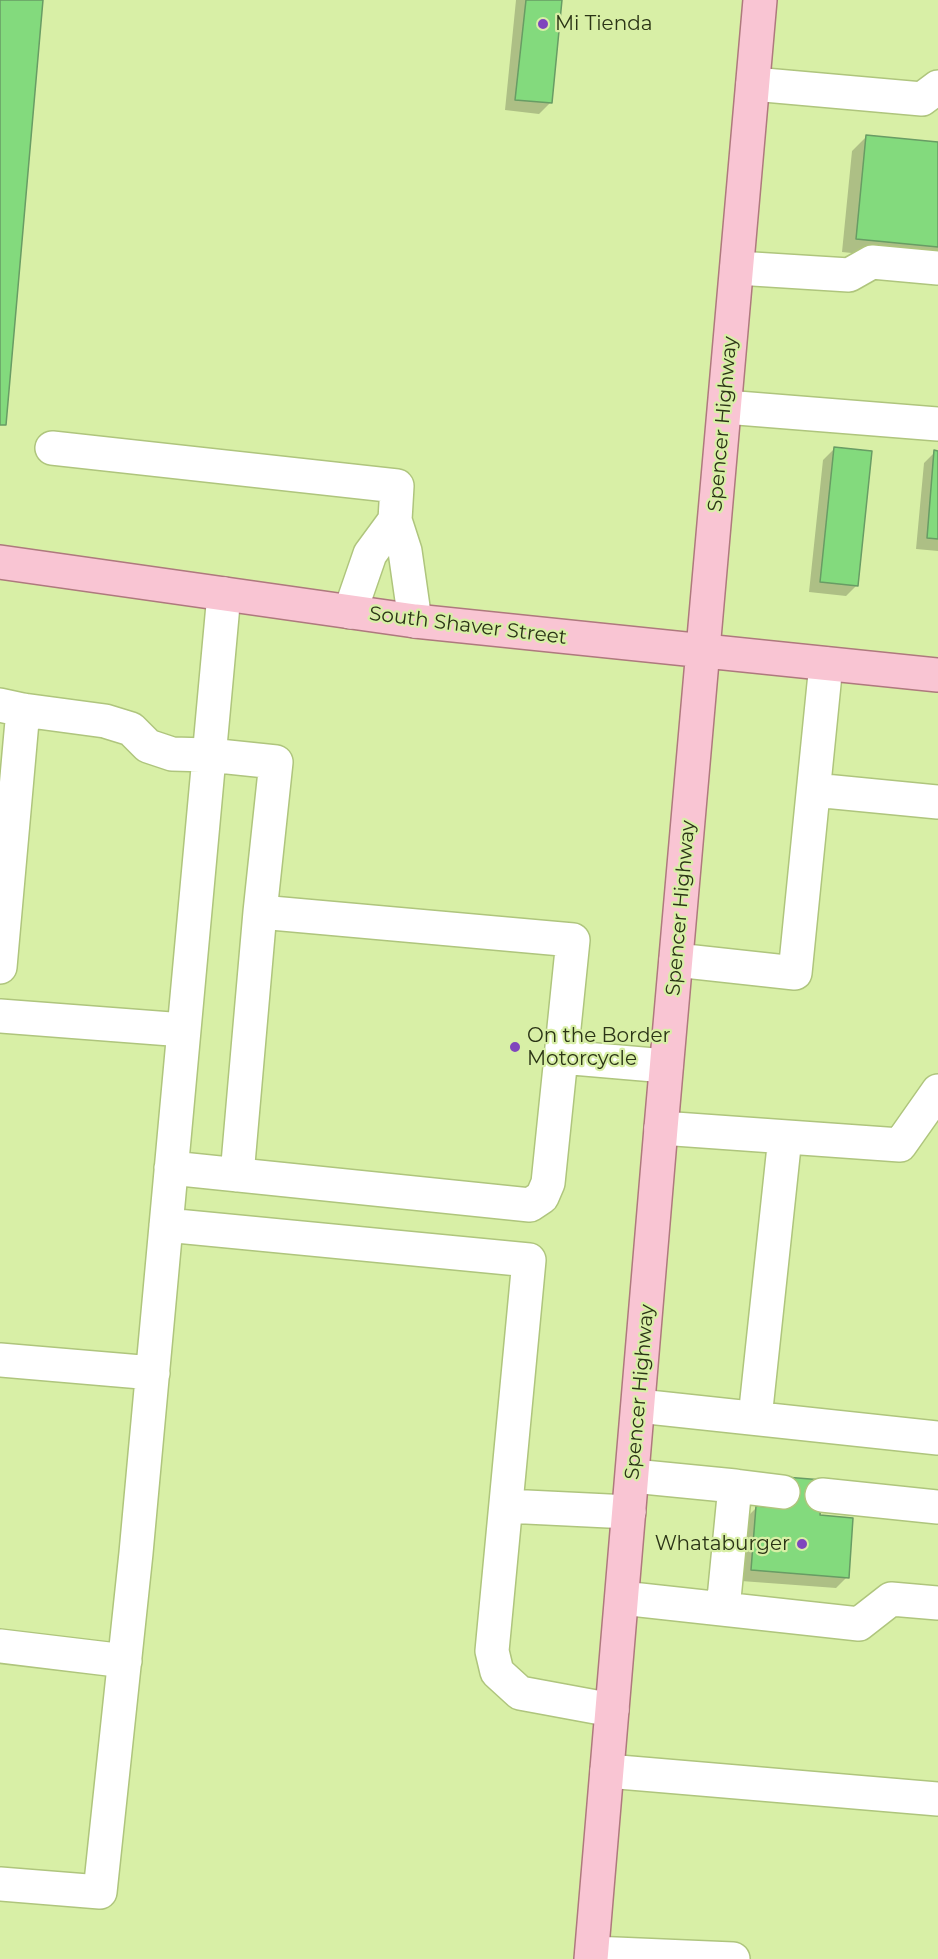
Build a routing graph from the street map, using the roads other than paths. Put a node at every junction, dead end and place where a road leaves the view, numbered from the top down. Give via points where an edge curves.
1 (760, 0) edge
2 (753, 84) junction
3 (938, 87) edge
4 (737, 268) junction
5 (938, 268) edge
6 (725, 407) junction
7 (937, 424) edge
8 (52, 448) dead end
9 (395, 520) junction
10 (0, 562) edge
11 (224, 594) junction
12 (350, 612) junction
13 (415, 621) junction
14 (704, 651) junction
15 (826, 664) junction
16 (938, 675) edge
17 (11, 708) edge
18 (209, 755) junction
19 (814, 790) junction
20 (938, 802) edge
21 (260, 912) junction
22 (676, 960) junction
23 (0, 967) edge
24 (0, 1016) edge
25 (184, 1030) junction
26 (561, 1057) junction
27 (666, 1066) junction
28 (938, 1090) edge
29 (661, 1128) junction
30 (784, 1137) junction
31 (171, 1168) junction
32 (237, 1175) junction
33 (166, 1226) junction
34 (0, 1360) edge
35 (153, 1373) junction
36 (639, 1406) junction
37 (755, 1418) junction
38 (938, 1438) edge
39 (633, 1476) junction
40 (735, 1486) junction
41 (783, 1492) dead end
42 (822, 1495) dead end
43 (506, 1506) junction
44 (938, 1507) edge
45 (630, 1512) junction
46 (622, 1598) junction
47 (938, 1603) edge
48 (723, 1609) junction
49 (0, 1646) edge
50 (124, 1661) junction
51 (612, 1710) junction
52 (607, 1771) junction
53 (938, 1799) edge
54 (0, 1884) edge
55 (591, 1956) edge
56 (733, 1959) edge

1 - 2 main road, Spencer Highway
2 - 3 lane via 922,99
2 - 4 main road, Spencer Highway
4 - 5 lane via 849,275 872,262
4 - 6 main road, Spencer Highway
6 - 7 lane
6 - 14 main road, Spencer Highway
8 - 9 lane via 397,486
9 - 12 lane via 370,554
9 - 13 lane via 405,551
10 - 11 main road, South Shaver Street
11 - 12 main road, South Shaver Street
11 - 18 lane
12 - 13 main road, South Shaver Street
13 - 14 main road, South Shaver Street
14 - 15 main road, South Shaver Street
14 - 22 main road, Spencer Highway
15 - 16 main road, South Shaver Street
15 - 19 lane
17 - 18 lane via 105,721 130,729 148,746 172,754
17 - 23 lane
18 - 21 lane via 276,762
18 - 25 lane
19 - 20 lane
19 - 22 lane via 795,973
21 - 26 lane via 573,940
21 - 32 lane
22 - 27 main road, Spencer Highway
24 - 25 lane
25 - 31 lane
26 - 27 lane
26 - 32 lane via 548,1184 542,1197 530,1204
27 - 29 main road, Spencer Highway
28 - 30 lane via 900,1145
29 - 30 lane
29 - 36 main road, Spencer Highway
30 - 37 lane
31 - 32 lane
31 - 33 lane
33 - 35 lane
33 - 43 lane via 529,1260
34 - 35 lane
35 - 50 lane
36 - 37 lane
36 - 39 main road, Spencer Highway
37 - 38 lane
39 - 40 lane
39 - 45 main road, Spencer Highway
40 - 41 lane
40 - 48 lane
42 - 44 lane
43 - 45 lane
43 - 51 lane via 492,1651 497,1672 520,1693
45 - 46 main road, Spencer Highway
46 - 48 lane
46 - 51 main road, Spencer Highway
47 - 48 lane via 891,1599 860,1624
49 - 50 lane
50 - 54 lane via 100,1892
51 - 52 main road, Spencer Highway
52 - 53 lane
52 - 55 main road, Spencer Highway
55 - 56 lane

